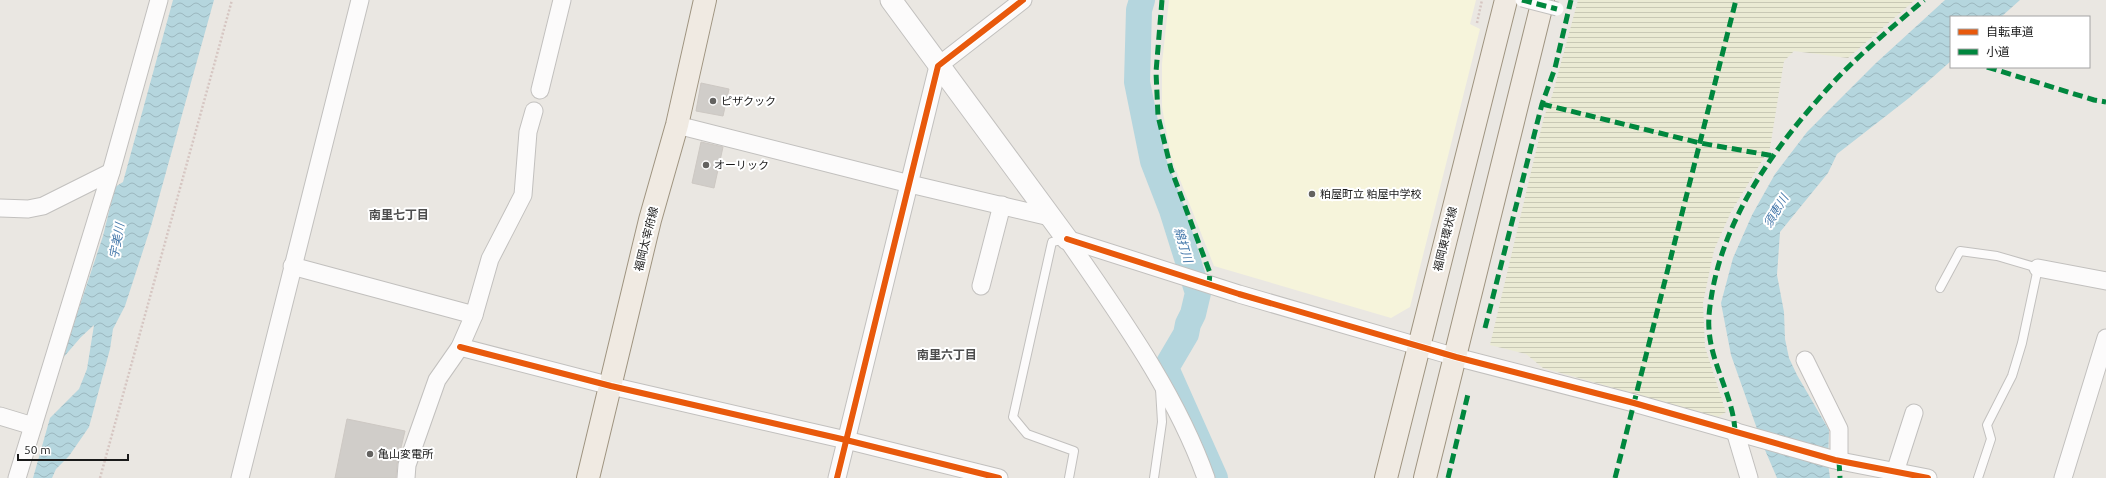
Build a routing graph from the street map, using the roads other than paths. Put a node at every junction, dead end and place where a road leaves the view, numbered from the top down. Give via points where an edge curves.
1 (159, 0) edge
2 (360, 0) edge
3 (562, 0) edge
4 (705, 0) edge
5 (891, 0) edge
6 (1023, 0) edge
7 (1506, 0) edge
8 (1522, 0) edge
9 (1550, 4) edge
10 (938, 66) junction
11 (677, 125) junction
12 (111, 172) junction
13 (910, 184) junction
14 (1002, 205) junction
15 (1, 212) edge
16 (1050, 216) junction
17 (1067, 239) junction
18 (292, 266) junction
19 (2038, 268) junction
20 (2106, 281) edge
21 (981, 286) dead end
22 (1940, 288) dead end
23 (474, 315) junction
24 (2106, 338) edge
25 (1419, 345) junction
26 (460, 347) junction
27 (1456, 357) junction
28 (1805, 360) dead end
29 (1160, 380) junction
30 (611, 386) junction
31 (1914, 414) dead end
32 (0, 416) edge
33 (33, 426) junction
34 (1738, 432) junction
35 (846, 440) junction
36 (1837, 460) junction
37 (1895, 472) junction
38 (17, 478) edge
39 (240, 478) edge
40 (406, 478) edge
41 (588, 478) edge
42 (837, 478) edge
43 (999, 478) edge
44 (1069, 478) edge
45 (1154, 478) edge
46 (1206, 478) edge
47 (1386, 478) edge
48 (1425, 478) edge
49 (1749, 478) edge
50 (1928, 478) edge
51 (1978, 478) edge
52 (2063, 478) edge

1 - 12 street
2 - 18 street
3 - 23 street via 528,132 523,195 490,259
4 - 11 main road, 福岡太宰府線
5 - 10 street
6 - 10 street
7 - 25 main road, 福岡東環状線
8 - 9 street, bridge
9 - 27 main road
10 - 13 street
10 - 16 street
11 - 13 street
11 - 30 main road, 福岡太宰府線 via 650,220
12 - 15 street via 43,206
12 - 33 street
13 - 14 street
13 - 35 street
14 - 16 street
14 - 21 street
16 - 17 street
17 - 25 street via 1202,282
17 - 29 street
17 - 44 lane via 1052,242 1013,417 1027,434 1074,451
18 - 23 street
18 - 39 street
19 - 20 street
19 - 22 lane via 1997,256 1960,252
19 - 51 lane via 2012,376 1987,425 1991,439
23 - 26 street
24 - 52 street
25 - 27 street
25 - 47 main road, 福岡東環状線
26 - 30 street
26 - 40 street via 437,380 407,465
27 - 34 street
27 - 48 main road
28 - 36 street via 1839,429
29 - 45 lane via 1162,422
29 - 46 street via 1183,423
30 - 35 street
30 - 41 main road, 福岡太宰府線
31 - 37 street
32 - 33 street
33 - 38 street
34 - 36 street
34 - 49 street
35 - 42 street
35 - 43 street
36 - 37 street
37 - 50 street

